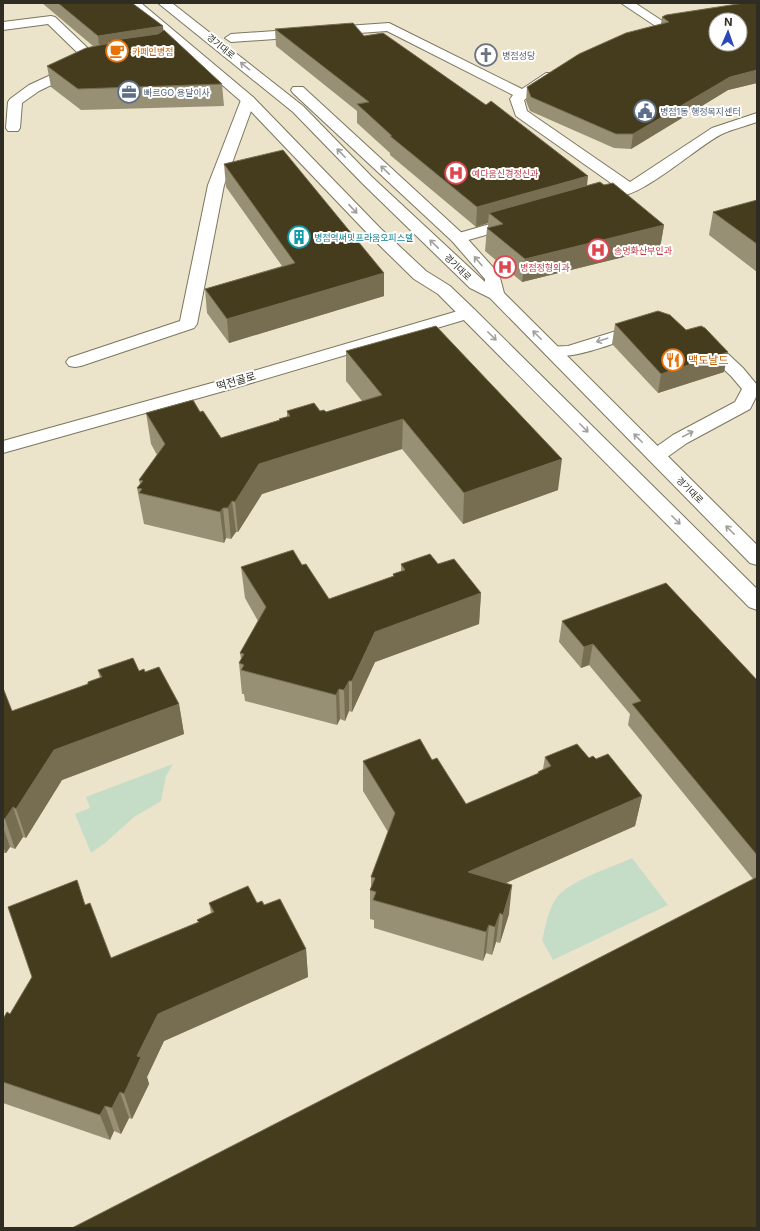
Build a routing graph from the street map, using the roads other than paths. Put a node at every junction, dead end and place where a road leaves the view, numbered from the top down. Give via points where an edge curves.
1 (134, 3) edge
2 (147, 3) edge
3 (164, 3) edge
4 (184, 3) edge
5 (627, 3) edge
6 (676, 21) edge
7 (661, 24) junction
8 (3, 26) edge
9 (647, 30) edge
10 (231, 38) junction
11 (253, 55) dead end
12 (119, 56) edge
13 (94, 59) junction
14 (560, 71) edge
15 (286, 80) dead end
16 (523, 95) junction
17 (248, 100) junction
18 (757, 117) edge
19 (13, 128) dead end
20 (630, 189) junction
21 (600, 197) edge
22 (525, 218) edge
23 (458, 238) junction
24 (444, 290) junction
25 (496, 294) junction
26 (468, 313) junction
27 (655, 323) edge
28 (690, 335) edge
29 (552, 350) junction
30 (75, 362) dead end
31 (3, 447) edge
32 (656, 456) junction
33 (757, 558) edge
34 (757, 602) edge

1 - 17 main road, 경기대로
2 - 24 main road, 경기대로 via 182,30 274,114 432,270
25 -> 3 main road, 경기대로 via 476,284 367,180 298,109
4 - 10 main road
5 - 7 main road
6 - 7 main road
7 - 9 main road
8 - 13 main road via 51,20
10 - 11 main road
10 - 16 main road via 389,27
12 - 13 main road
13 - 19 main road via 34,88 15,102
14 - 16 main road
23 -> 15 main road
16 - 20 main road via 517,99 521,113
17 -> 24 main road, 경기대로 via 375,232 420,275
17 - 30 main road via 216,185 188,324
18 - 20 main road via 717,131
20 - 21 main road
22 - 23 main road
25 -> 23 main road via 493,278
24 - 26 main road, 경기대로
29 -> 25 main road, 경기대로
26 - 31 main road, 떡전골로
26 -> 34 main road, 경기대로
27 -> 29 main road via 569,351
32 -> 28 main road via 680,439 743,405 751,389 708,342
32 -> 29 main road, 경기대로
33 -> 32 main road, 경기대로

